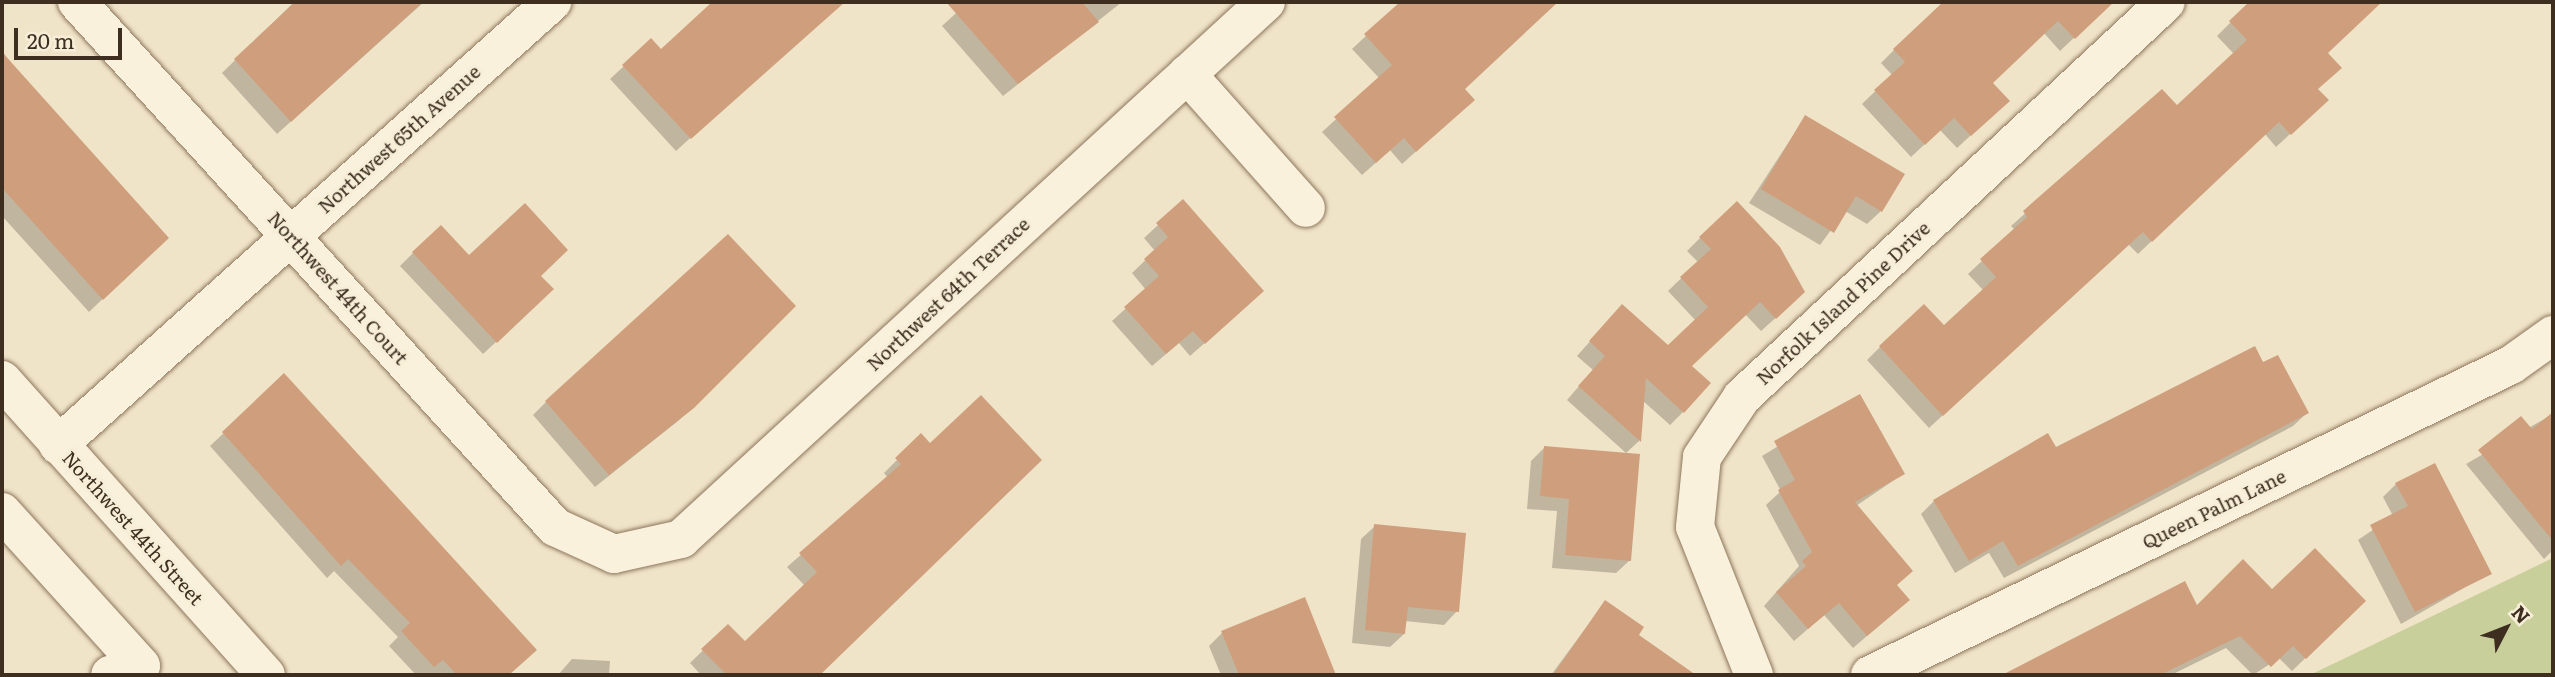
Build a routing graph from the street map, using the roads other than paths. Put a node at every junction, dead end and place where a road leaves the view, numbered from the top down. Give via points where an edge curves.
1 (77, 2) edge
2 (552, 2) edge
3 (1266, 2) edge
4 (2166, 2) edge
5 (1187, 74) junction
6 (1306, 208) dead end
7 (291, 236) junction
8 (2553, 335) edge
9 (2, 380) edge
10 (58, 445) junction
11 (2, 512) edge
12 (614, 554) joint
13 (110, 675) edge
14 (265, 675) edge
15 (1754, 675) edge
16 (1870, 675) edge

1 - 7 street, Northwest 44th Court
2 - 7 street, Northwest 65th Avenue
3 - 5 street, Northwest 64th Terrace
4 - 15 street, Norfolk Island Pine Drive via 1742,397 1702,457 1695,527
5 - 6 street
5 - 12 street, Northwest 64th Terrace via 681,539
7 - 10 street, Northwest 65th Avenue
7 - 12 street, Northwest 44th Court via 555,527
8 - 16 street, Queen Palm Lane via 2511,365
9 - 10 street, Northwest 44th Street
10 - 14 street, Northwest 44th Street
11 - 13 street via 141,666

